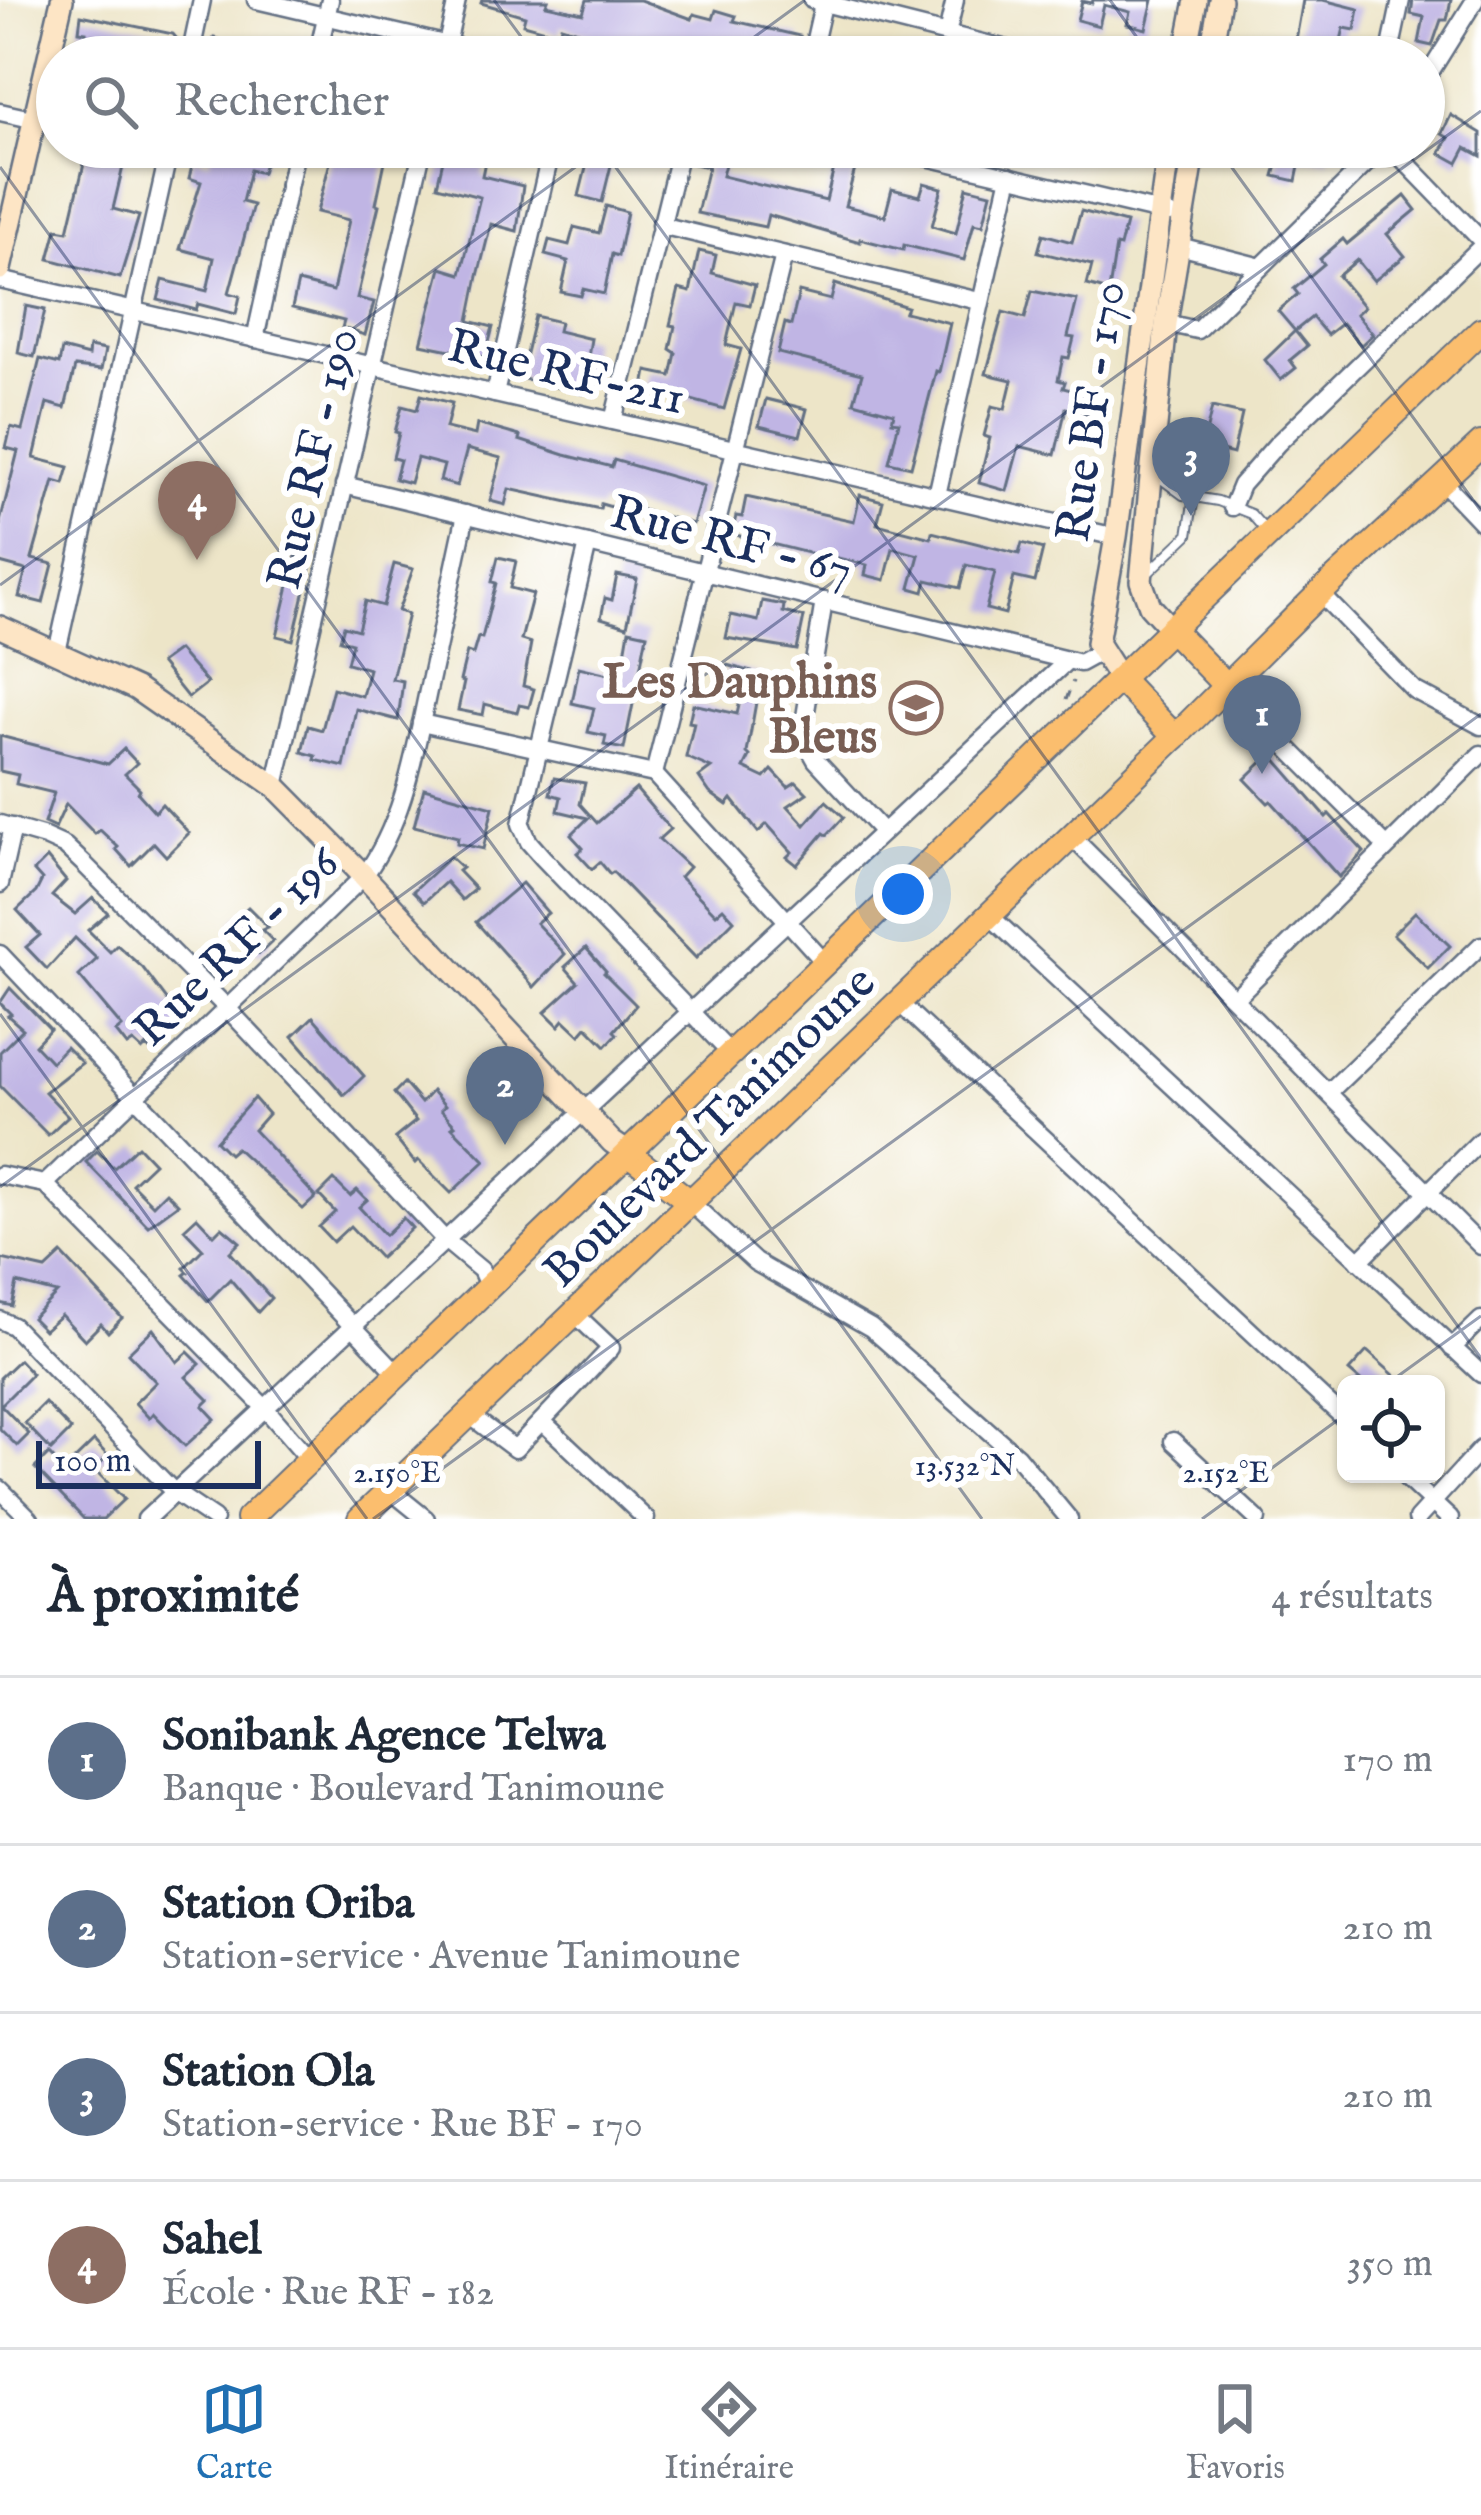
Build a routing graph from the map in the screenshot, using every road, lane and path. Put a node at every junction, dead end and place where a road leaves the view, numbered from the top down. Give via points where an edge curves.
1 (62, 0) edge
2 (202, 0) edge
3 (256, 0) edge
4 (457, 0) edge
5 (955, 0) edge
6 (1196, 0) edge
7 (1220, 0) edge
8 (1401, 0) edge
9 (1474, 0) edge
10 (820, 1) edge
11 (328, 8) edge
12 (947, 34) junction
13 (54, 36) edge
14 (194, 36) edge
15 (404, 36) edge
16 (449, 36) edge
17 (814, 36) edge
18 (955, 36) edge
19 (1189, 36) edge
20 (1214, 36) edge
21 (1393, 36) edge
22 (1445, 48) edge
23 (0, 112) edge
24 (36, 120) joint
25 (166, 168) edge
26 (292, 168) edge
27 (418, 168) edge
28 (547, 168) edge
29 (675, 168) edge
30 (975, 168) edge
31 (1166, 168) edge
32 (1191, 168) edge
33 (1365, 168) edge
34 (1407, 168) edge
35 (1010, 176) junction
36 (1159, 212) junction
37 (1183, 217) junction
38 (660, 225) junction
39 (1481, 244) edge
40 (1179, 246) junction
41 (784, 255) junction
42 (1261, 267) junction
43 (0, 268) edge
44 (0, 280) edge
45 (979, 301) junction
46 (135, 311) junction
47 (1166, 323) junction
48 (1481, 330) edge
49 (255, 339) junction
50 (372, 366) junction
51 (495, 394) junction
52 (613, 421) junction
53 (1481, 444) edge
54 (734, 449) junction
55 (1150, 470) junction
56 (1442, 481) junction
57 (344, 485) junction
58 (937, 495) junction
59 (1194, 497) junction
60 (1232, 507) junction
61 (466, 514) junction
62 (1481, 522) edge
63 (1270, 535) junction
64 (1115, 536) junction
65 (588, 544) junction
66 (704, 572) junction
67 (1141, 581) junction
68 (1320, 593) junction
69 (824, 601) junction
70 (0, 627) edge
71 (1171, 629) junction
72 (56, 652) junction
73 (1100, 652) junction
74 (1068, 660) junction
75 (1120, 679) junction
76 (1226, 686) junction
77 (421, 724) junction
78 (1481, 726) edge
79 (1175, 737) junction
80 (538, 746) junction
81 (1287, 747) dead end
82 (1481, 754) edge
83 (654, 774) junction
84 (274, 786) junction
85 (7, 825) edge
86 (883, 832) junction
87 (1070, 836) junction
88 (1386, 846) junction
89 (364, 876) junction
90 (0, 884) edge
91 (988, 914) junction
92 (786, 922) junction
93 (1481, 944) edge
94 (0, 954) edge
95 (826, 964) junction
96 (1235, 998) junction
97 (897, 1001) junction
98 (227, 1009) junction
99 (690, 1012) junction
100 (731, 1054) junction
101 (1330, 1091) junction
102 (136, 1096) junction
103 (583, 1111) junction
104 (1481, 1140) edge
105 (628, 1153) junction
106 (0, 1174) edge
107 (45, 1184) junction
108 (1428, 1192) junction
109 (690, 1202) junction
110 (445, 1240) junction
111 (1481, 1246) edge
112 (1359, 1261) junction
113 (495, 1282) junction
114 (574, 1313) junction
115 (0, 1320) edge
116 (1481, 1320) edge
117 (354, 1325) junction
118 (1453, 1348) junction
119 (1481, 1374) edge
120 (399, 1375) junction
121 (265, 1408) junction
122 (1337, 1412) edge
123 (467, 1413) junction
124 (542, 1421) junction
125 (1173, 1441) dead end
126 (1481, 1449) edge
127 (310, 1460) junction
128 (1412, 1483) edge
129 (0, 1489) edge
130 (389, 1490) junction
131 (174, 1492) junction
132 (1432, 1502) junction
133 (30, 1519) edge
134 (146, 1519) edge
135 (214, 1519) edge
136 (248, 1519) edge
137 (360, 1519) edge
138 (426, 1519) edge
139 (646, 1519) edge
140 (1070, 1519) edge
141 (1257, 1519) edge
142 (1417, 1519) edge
143 (1450, 1519) edge

1 - 13 main road
2 - 14 street
3 - 11 street
4 - 16 street
5 - 12 street
6 - 19 main road
7 - 20 main road
8 - 21 street
9 - 22 street
10 - 12 street
10 - 17 street
11 - 15 street
12 - 18 street
23 - 24 street
24 - 43 main road
25 - 46 street
26 - 49 street
27 - 50 street, Rue RF - 190
28 - 51 street
29 - 38 street
30 - 35 street
31 - 36 main road, Rue BF - 170
32 - 37 main road, Rue BF - 170
33 - 42 street
34 - 39 street
35 - 36 street
35 - 45 street
36 - 37 street
36 - 64 main road, Rue BF - 170
37 - 40 main road, Rue BF - 170
38 - 41 street
38 - 52 street
39 - 60 street via 1277,444 1240,484
40 - 42 street
40 - 47 main road, Rue BF - 170
41 - 45 street
41 - 54 street
42 - 47 street via 1197,330
44 - 46 street, Rue RF-211
45 - 58 street
46 - 49 street, Rue RF-211
46 - 72 street
47 - 55 main road, Rue BF - 170
48 - 63 main road, Boulevard Tanimoune
49 - 50 street, Rue RF-211
50 - 51 street, Rue RF-211
50 - 57 street, Rue RF - 190
51 - 52 street, Rue RF-211
52 - 54 street, Rue RF-211
53 - 56 main road, Boulevard Tanimoune
54 - 58 street, Rue RF-211
54 - 66 street
55 - 59 lane
55 - 67 main road, Rue BF - 170
56 - 62 street
56 - 68 main road, Boulevard Tanimoune
57 - 61 street, Rue RF - 67
57 - 84 street, Rue RF - 190
58 - 64 street, Rue RF-211
59 - 60 lane
59 - 67 lane via 1188,535
60 - 63 lane
61 - 65 street, Rue RF - 67
61 - 77 street, Rue RF - 196
63 - 71 main road, Boulevard Tanimoune
64 - 73 main road, Rue BF - 170
65 - 66 street, Rue RF - 67
65 - 80 street
66 - 69 street, Rue RF - 67
66 - 83 street
67 - 71 main road, Rue BF - 170
68 - 76 main road, Boulevard Tanimoune
68 - 78 street via 1414,690
69 - 74 street, Rue RF - 67
69 - 86 street via 802,735
70 - 72 main road
71 - 75 main road, Boulevard Tanimoune
71 - 76 main road
72 - 84 main road via 136,688
73 - 74 street, Rue RF - 67
73 - 75 main road
74 - 86 street
75 - 79 main road
75 - 95 main road, Boulevard Tanimoune
76 - 79 main road, Boulevard Tanimoune
77 - 80 street
77 - 89 street, Rue RF - 196 via 395,821
79 - 87 main road, Boulevard Tanimoune
80 - 83 street
80 - 99 street via 521,824 529,842
81 - 88 street
82 - 88 street
83 - 92 street
84 - 89 main road
85 - 90 street
85 - 98 street via 65,846
86 - 92 street
87 - 91 main road, Boulevard Tanimoune
87 - 96 street
88 - 96 street
89 - 98 street, Rue RF - 196
89 - 103 main road
91 - 97 main road, Boulevard Tanimoune
91 - 112 street
92 - 95 street
92 - 99 street
93 - 101 street
94 - 102 street
95 - 100 main road, Boulevard Tanimoune
96 - 101 street
97 - 109 main road, Boulevard Tanimoune
97 - 122 street
98 - 102 street, Rue RF - 196
98 - 110 street
99 - 100 street
99 - 103 street
100 - 105 main road, Boulevard Tanimoune
101 - 108 street
102 - 107 street, Rue RF - 196
102 - 117 street
103 - 105 main road
103 - 110 street
104 - 108 street
105 - 109 main road
105 - 113 main road, Boulevard Tanimoune
106 - 107 street
107 - 121 street
108 - 111 street
108 - 112 street
109 - 114 main road, Boulevard Tanimoune
109 - 140 street via 755,1262 871,1328 1017,1456
110 - 113 street
110 - 117 street
112 - 118 street
113 - 120 main road, Boulevard Tanimoune
114 - 123 main road, Boulevard Tanimoune
114 - 124 street via 611,1348
115 - 131 street
116 - 118 street
117 - 120 street
117 - 121 street
118 - 119 street
120 - 127 main road, Boulevard Tanimoune
121 - 127 street
121 - 131 street
123 - 124 street via 515,1449
123 - 130 main road, Boulevard Tanimoune
124 - 139 street
125 - 141 street
126 - 132 street
127 - 136 main road, Boulevard Tanimoune
128 - 132 street
129 - 133 street
130 - 137 main road, Boulevard Tanimoune
130 - 138 street
131 - 134 street
131 - 135 street
132 - 142 street
132 - 143 street

